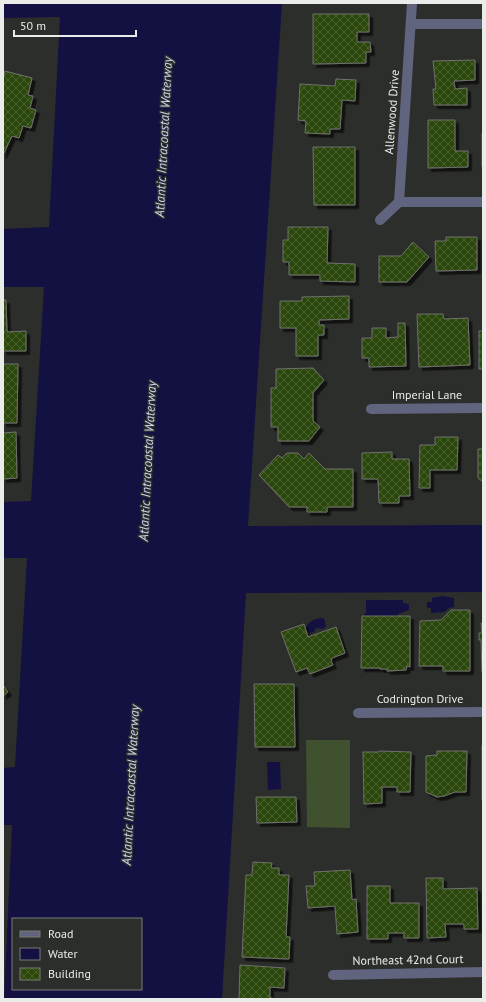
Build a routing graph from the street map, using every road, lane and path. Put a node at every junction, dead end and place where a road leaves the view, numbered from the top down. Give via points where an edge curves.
1 (412, 3) edge
2 (411, 24) junction
3 (483, 24) edge
4 (398, 202) junction
5 (483, 202) edge
6 (380, 220) dead end
7 (483, 408) edge
8 (371, 409) dead end
9 (483, 712) edge
10 (358, 713) dead end
11 (483, 972) edge
12 (333, 974) dead end

1 - 2 street, Allenwood Drive
2 - 3 street
2 - 4 street, Allenwood Drive
4 - 5 street
4 - 6 street
7 - 8 street, Imperial Lane
9 - 10 street, Codrington Drive
11 - 12 street, Northeast 42nd Court

